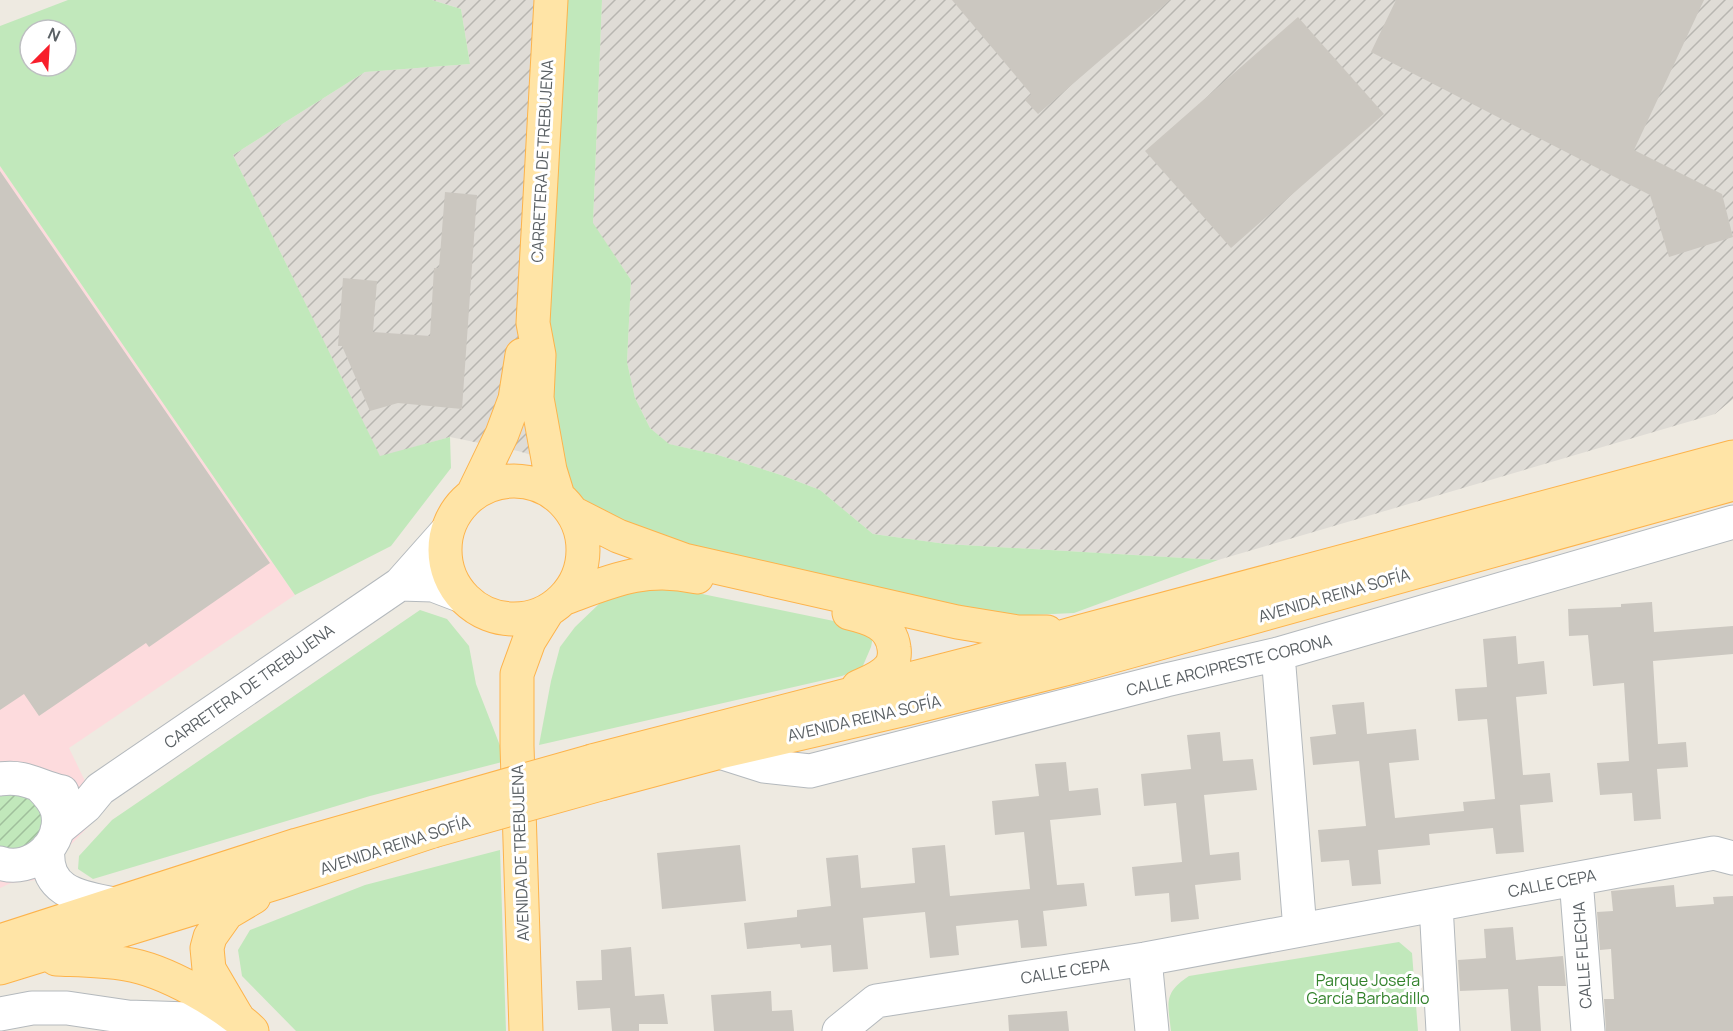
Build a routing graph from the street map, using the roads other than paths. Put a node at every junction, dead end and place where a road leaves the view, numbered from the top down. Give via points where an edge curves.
1 (551, 0) edge
2 (533, 323) junction
3 (1733, 457) edge
4 (1733, 484) edge
5 (473, 494) junction
6 (565, 505) junction
7 (1733, 522) edge
8 (447, 531) junction
9 (400, 584) junction
10 (471, 604) junction
11 (556, 605) junction
12 (1082, 631) junction
13 (1278, 654) junction
14 (517, 674) junction
15 (824, 702) junction
16 (720, 752) junction
17 (598, 772) junction
18 (0, 778) edge
19 (41, 787) junction
20 (99, 789) junction
21 (431, 819) junction
22 (52, 839) junction
23 (1733, 858) edge
24 (0, 863) edge
25 (1576, 879) junction
26 (279, 882) junction
27 (114, 904) junction
28 (1436, 905) junction
29 (1300, 930) junction
30 (0, 941) edge
31 (33, 958) junction
32 (1145, 959) junction
33 (0, 968) edge
34 (0, 1014) edge
35 (245, 1024) edge
36 (526, 1031) edge
37 (839, 1031) edge
38 (1152, 1031) edge
39 (1443, 1031) edge
40 (1588, 1031) edge

1 - 2 main road, CARRETERA DE TREBUJENA
2 - 5 main road, CARRETERA DE TREBUJENA via 523,351 515,399
2 - 6 main road, CARRETERA DE TREBUJENA via 539,355 537,398 550,470
3 - 12 main road, AVENIDA REINA SOFÍA
4 - 16 main road, AVENIDA REINA SOFÍA via 1077,666
5 - 6 main road via 493,484 516,481 538,485
5 - 8 main road
6 - 11 main road via 582,534 584,557 578,579
6 - 12 main road via 618,536 684,560 957,622 1018,632
7 - 13 street, CALLE ARCIPRESTE CORONA
8 - 9 street, CARRETERA DE TREBUJENA
8 - 10 main road via 445,554 450,576
9 - 10 street via 433,585
9 - 20 street, CARRETERA DE TREBUJENA
10 - 11 main road via 502,619 525,619
10 - 14 main road, AVENIDA DE TREBUJENA via 502,641
11 - 14 main road, AVENIDA DE TREBUJENA via 529,641
11 - 15 main road via 641,573 682,573 869,618 885,627 893,641 895,654 891,666 875,679
12 - 15 main road, AVENIDA REINA SOFÍA
13 - 16 street, CALLE ARCIPRESTE CORONA via 810,771 764,766
13 - 29 street
14 - 36 main road, AVENIDA DE TREBUJENA
15 - 17 main road, AVENIDA REINA SOFÍA
16 - 17 main road, AVENIDA REINA SOFÍA
17 - 21 main road, AVENIDA REINA SOFÍA, bridge
18 - 19 street, CARRETERA DE TREBUJENA via 14,776
19 - 20 street, CARRETERA DE TREBUJENA via 73,793
19 - 22 street via 57,811
20 - 22 street, CARRETERA DE TREBUJENA
21 - 26 main road, AVENIDA REINA SOFÍA
21 - 27 main road, AVENIDA REINA SOFÍA via 297,844
22 - 24 street, CARRETERA DE TREBUJENA via 34,861 20,866
22 - 27 street via 49,870 55,882 74,895
23 - 25 street, CALLE CEPA via 1714,853
25 - 28 street, CALLE CEPA
25 - 40 street, CALLE FLECHA
26 - 31 main road, AVENIDA REINA SOFÍA
26 - 35 main road via 228,913 210,937 207,948 209,969
27 - 30 main road, AVENIDA REINA SOFÍA
28 - 29 street, CALLE CEPA
28 - 39 street
29 - 32 street, CALLE CEPA
31 - 33 main road, AVENIDA REINA SOFÍA
31 - 35 main road via 127,964 167,976
32 - 37 street, CALLE CEPA via 876,1001
32 - 38 street
34 - 35 street via 32,1008 67,1008 128,1017

